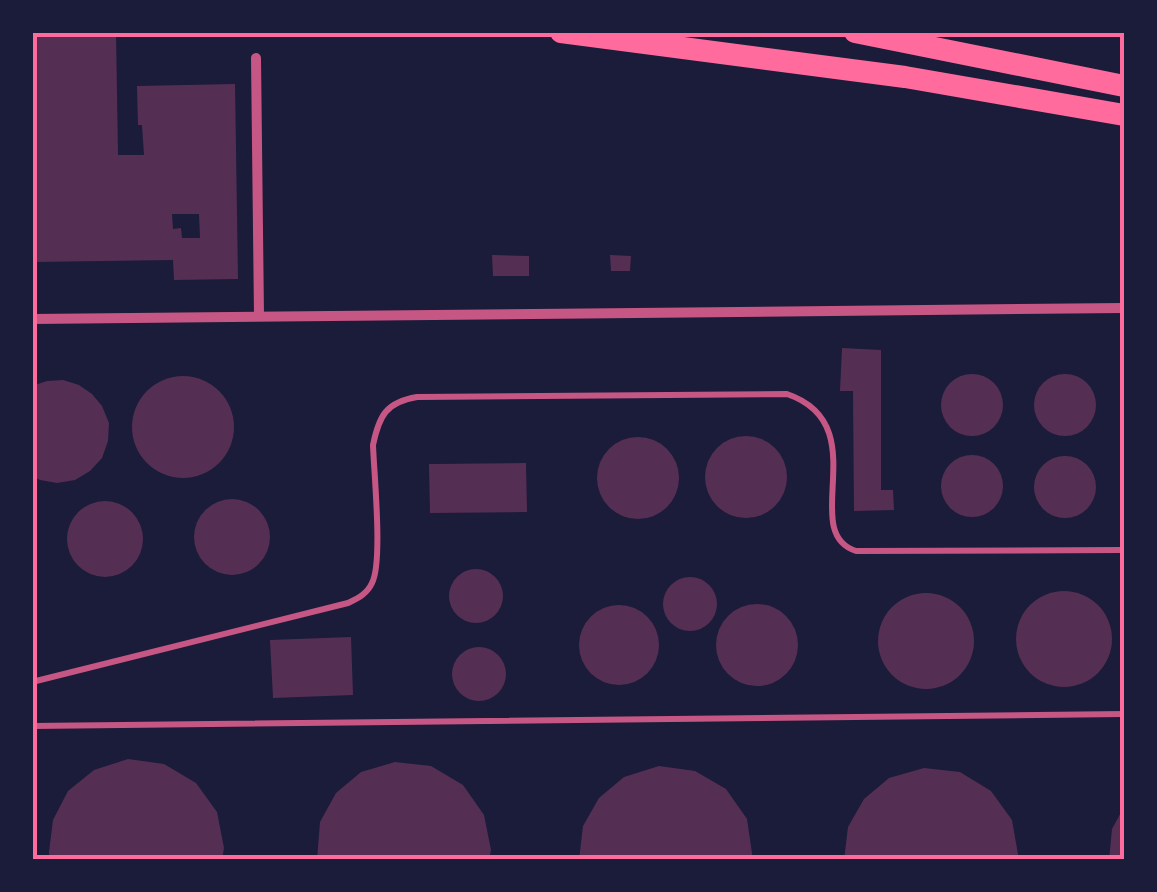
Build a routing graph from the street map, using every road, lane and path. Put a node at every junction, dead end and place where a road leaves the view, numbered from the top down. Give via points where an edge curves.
1 (561, 32) edge
2 (855, 32) edge
3 (256, 58) dead end
4 (1124, 86) edge
5 (1124, 115) edge
6 (1124, 308) edge
7 (258, 316) junction
8 (32, 320) edge
9 (1124, 550) edge
10 (32, 682) edge
11 (1124, 714) edge
12 (32, 726) edge

1 - 5 highway via 905,77
2 - 4 highway
3 - 7 street
6 - 7 street
7 - 8 street
9 - 10 lane via 846,548 832,526 832,437 819,414 787,394 417,397 394,403 376,432 378,567 360,597
11 - 12 lane

